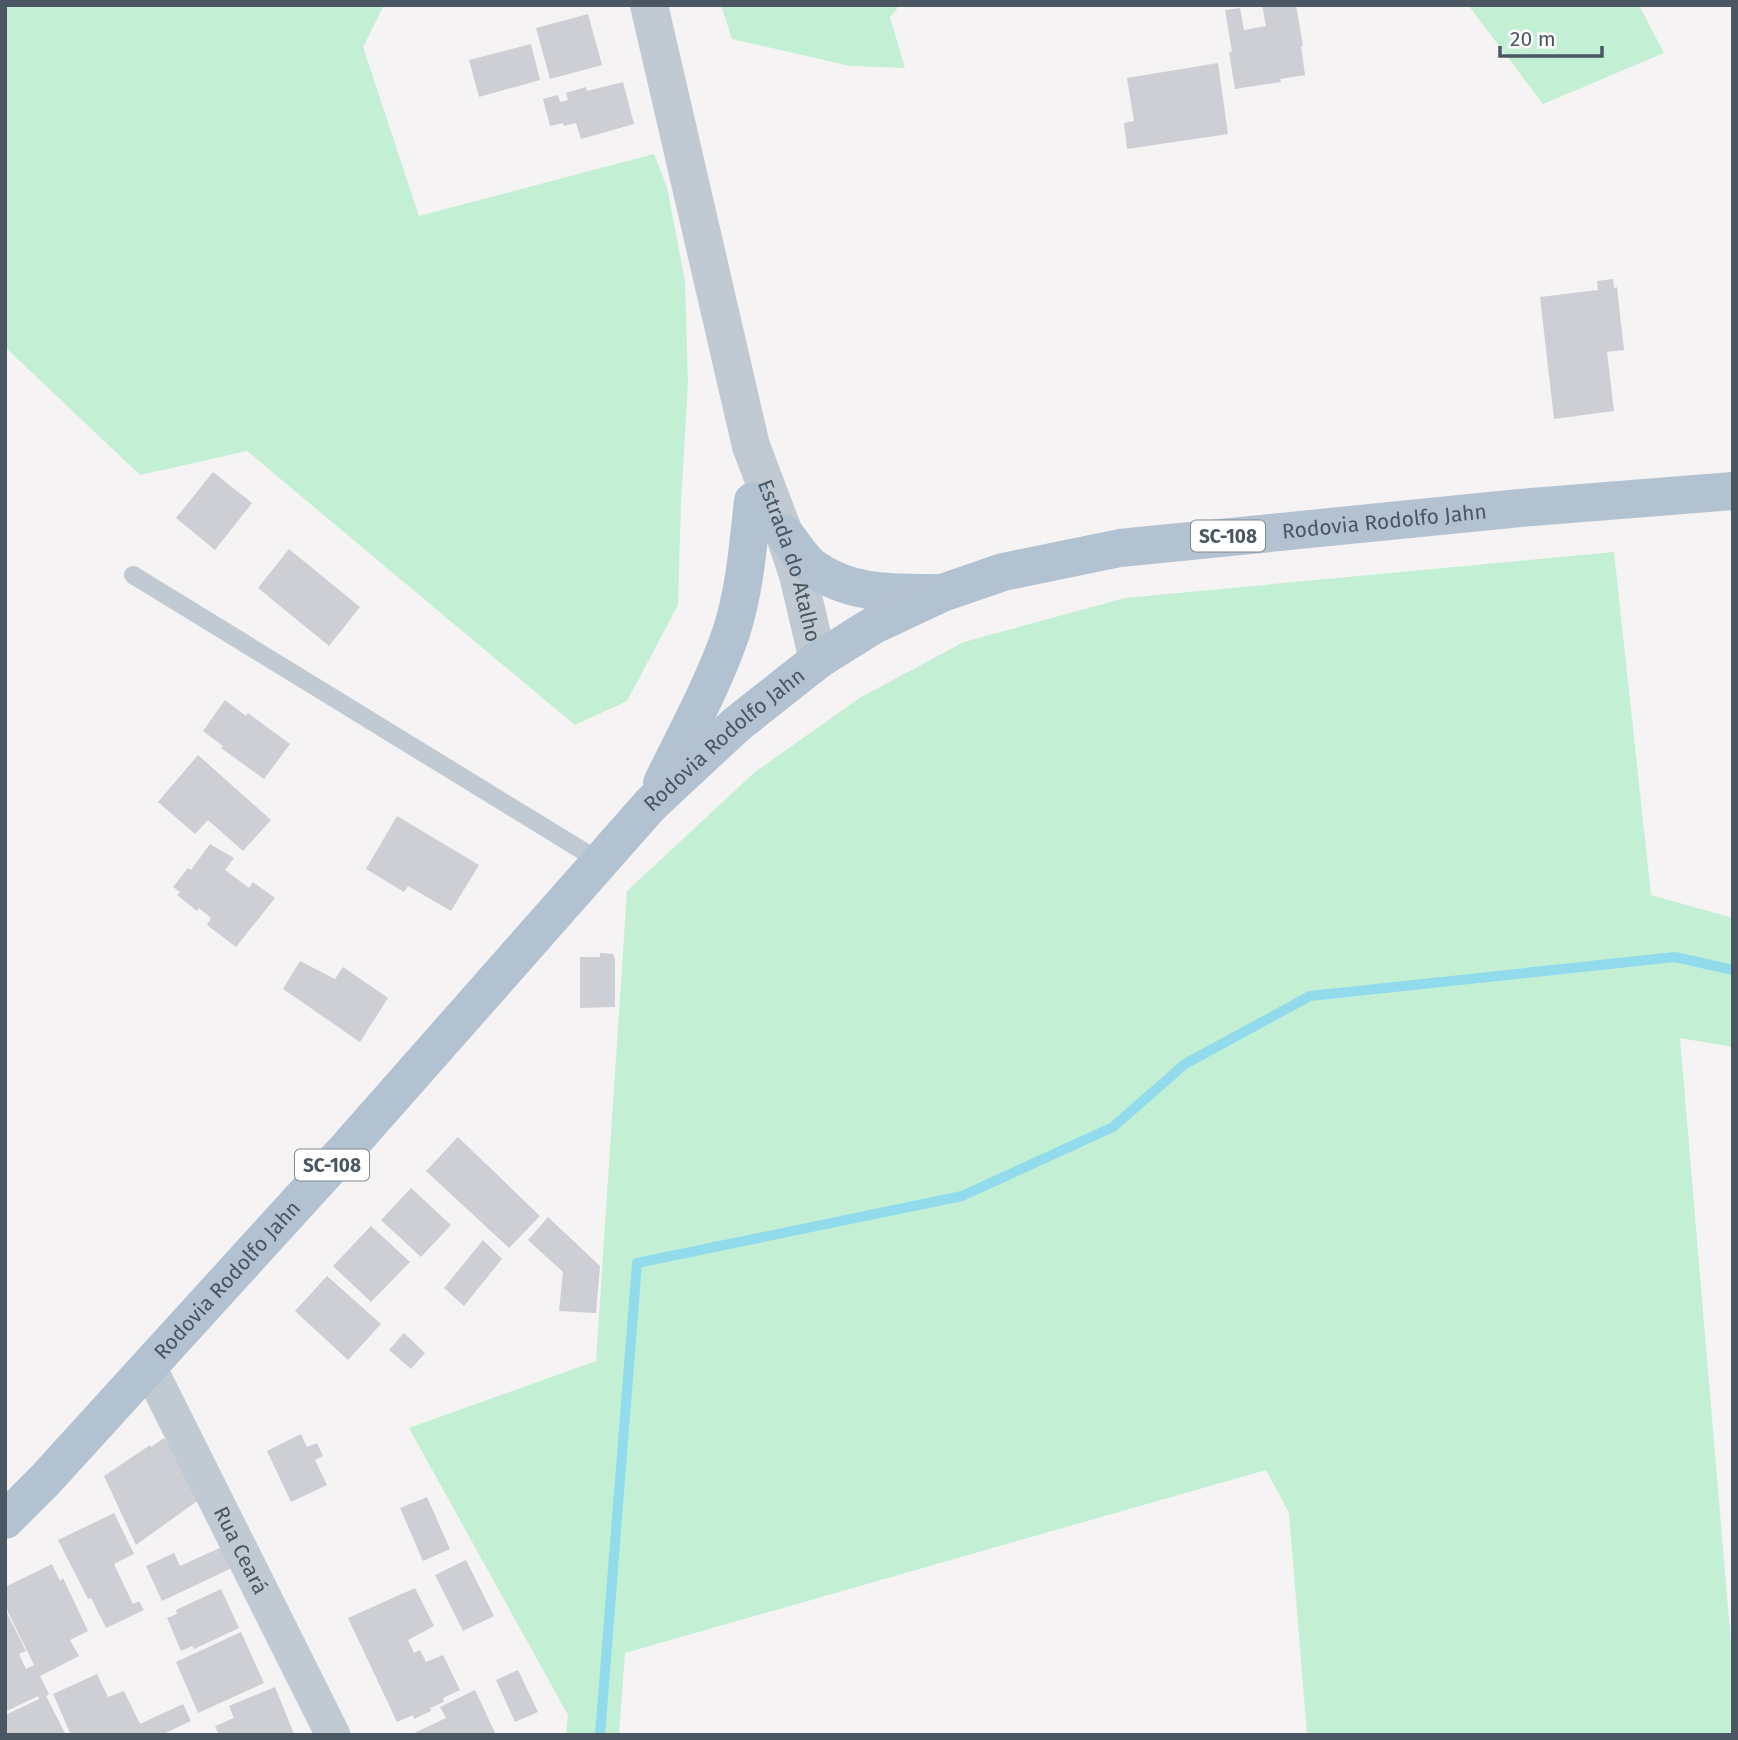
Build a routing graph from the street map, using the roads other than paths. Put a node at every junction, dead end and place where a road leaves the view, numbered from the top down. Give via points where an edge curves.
1 (649, 5) edge
2 (751, 446) junction
3 (1733, 491) edge
4 (753, 501) junction
5 (784, 533) junction
6 (133, 575) dead end
7 (942, 593) junction
8 (818, 660) junction
9 (651, 804) junction
10 (601, 862) junction
11 (149, 1367) junction
12 (5, 1520) edge
13 (333, 1735) edge

1 - 2 street, Estrada do Atalho
2 - 4 street, Estrada do Atalho
2 - 5 street, Estrada do Atalho
3 - 7 main road, Rodovia Rodolfo Jahn / SC-108 via 1120,548 1003,572
4 - 8 street, Estrada do Atalho via 763,553 779,598
4 - 9 main road via 743,582 731,631 712,681
5 - 7 main road via 811,566 843,585 882,593
5 - 8 street, Estrada do Atalho
6 - 10 lane
7 - 8 main road, Rodovia Rodolfo Jahn / SC-108 via 874,625
8 - 9 main road, Rodovia Rodolfo Jahn / SC-108 via 737,724
9 - 10 main road, Rodovia Rodolfo Jahn / SC-108
10 - 11 main road, Rodovia Rodolfo Jahn / SC-108
11 - 12 main road, Rodovia Rodolfo Jahn / SC-108
11 - 13 street, Rua Ceará

